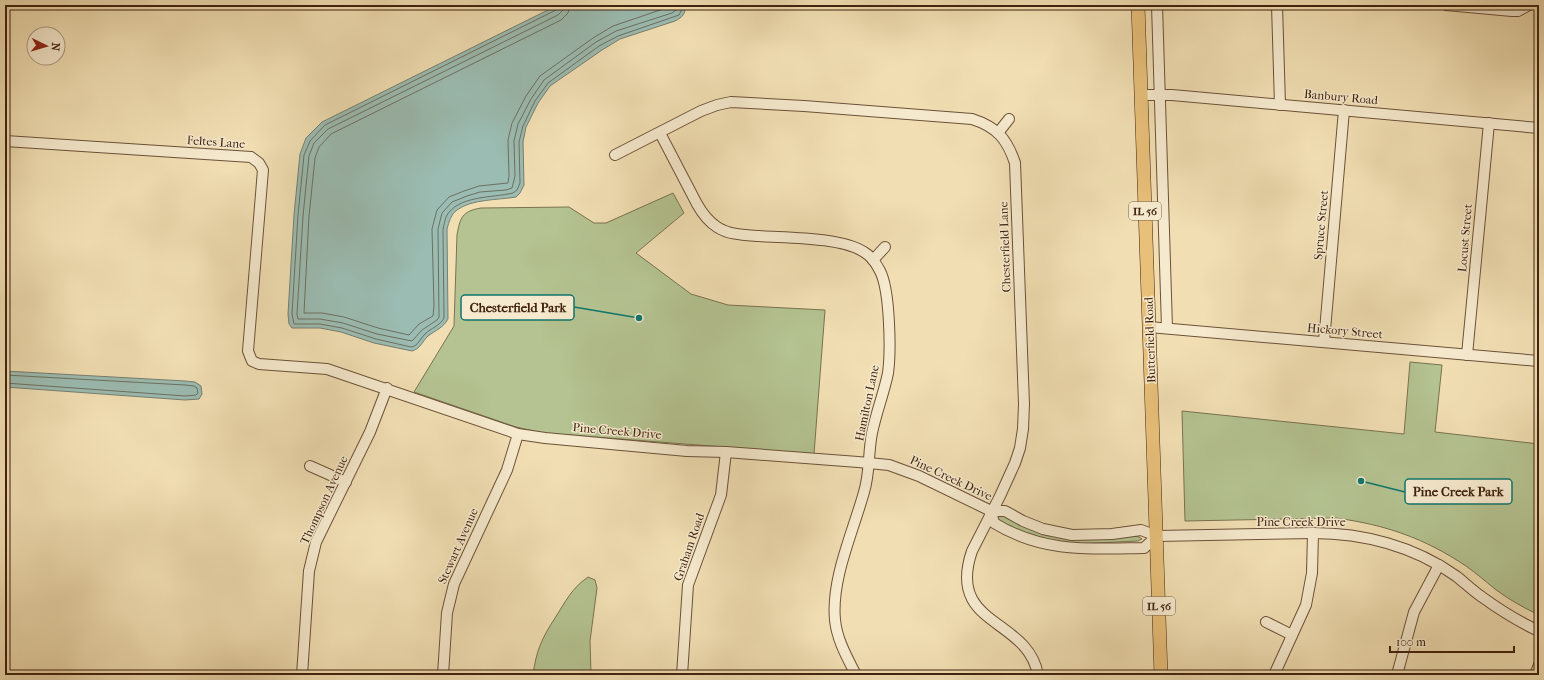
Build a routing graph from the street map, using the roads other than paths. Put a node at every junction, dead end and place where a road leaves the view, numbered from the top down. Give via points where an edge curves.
1 (1138, 5) edge
2 (1157, 5) edge
3 (1277, 5) edge
4 (1446, 5) edge
5 (1527, 7) edge
6 (1141, 95) junction
7 (1160, 95) junction
8 (1280, 105) junction
9 (1344, 110) junction
10 (1009, 119) dead end
11 (1489, 124) junction
12 (1539, 128) edge
13 (660, 133) junction
14 (998, 133) junction
15 (5, 141) edge
16 (615, 155) dead end
17 (885, 247) dead end
18 (873, 260) junction
19 (1149, 327) junction
20 (1167, 328) junction
21 (1324, 342) junction
22 (248, 351) joint
23 (1467, 354) junction
24 (1539, 361) edge
25 (387, 388) junction
26 (518, 434) junction
27 (726, 452) junction
28 (870, 462) junction
29 (310, 466) dead end
30 (346, 482) junction
31 (991, 511) junction
32 (1313, 533) junction
33 (1157, 536) junction
34 (1439, 565) junction
35 (1266, 622) dead end
36 (1539, 631) edge
37 (1292, 635) junction
38 (1539, 665) edge
39 (302, 675) edge
40 (443, 675) edge
41 (682, 675) edge
42 (856, 675) edge
43 (1038, 675) edge
44 (1162, 675) edge
45 (1274, 675) edge
46 (1398, 675) edge
47 (1535, 675) edge

1 - 6 main road, Butterfield Road / IL 56
2 - 7 street
3 - 8 street
4 - 5 street via 1512,11
6 - 7 street, Banbury Road
6 - 19 main road, Butterfield Road / IL 56
7 - 8 street, Banbury Road
7 - 20 street
8 - 9 street, Banbury Road
9 - 11 street, Banbury Road
9 - 21 street, Spruce Street
10 - 14 street
11 - 12 street, Banbury Road
11 - 23 street, Locust Street
13 - 14 street, Chesterfield Lane via 706,109 740,102 965,118 990,126
13 - 16 street, Chesterfield Lane
13 - 18 street, Hamilton Lane via 696,204 717,227 749,236 845,244 865,252
14 - 31 street, Chesterfield Lane via 1010,150 1015,163 1024,404 1020,448 1008,479
15 - 22 street, Feltes Lane via 251,157 259,163 263,170
17 - 18 street
18 - 28 street, Hamilton Lane via 884,281 887,294 889,360 888,374 872,434
19 - 20 street, Hickory Street
19 - 33 main road, Butterfield Road / IL 56
20 - 21 street, Hickory Street
21 - 23 street, Hickory Street
22 - 25 street, Pine Creek Drive via 252,360 259,364 327,369
23 - 24 street, Hickory Street
25 - 26 street, Pine Creek Drive
25 - 30 street, Thompson Avenue via 370,432
26 - 27 street, Pine Creek Drive
26 - 40 street, Stewart Avenue via 507,470 454,584 447,612
27 - 28 street, Pine Creek Drive
27 - 41 street, Graham Road via 721,495 688,585
28 - 31 street, Pine Creek Drive via 889,465 919,476
28 - 42 street, Hamilton Lane via 834,598 838,635
29 - 30 street
30 - 39 street, Thompson Avenue via 316,542 310,561
31 - 33 street, Pine Creek Drive via 1005,511 1043,529 1065,534 1087,535 1141,530
31 - 33 street, Pine Creek Drive via 994,523 1010,533 1068,548 1144,548
31 - 43 street, Chesterfield Lane via 968,562 969,591 978,609 1027,648
32 - 33 street, Pine Creek Drive
32 - 34 street, Pine Creek Drive via 1335,533 1380,541
32 - 37 street via 1312,573 1306,605
33 - 44 main road, Butterfield Road / IL 56
34 - 36 street, Pine Creek Drive via 1510,617
34 - 46 street via 1414,612
35 - 37 street
37 - 45 street
38 - 47 street

